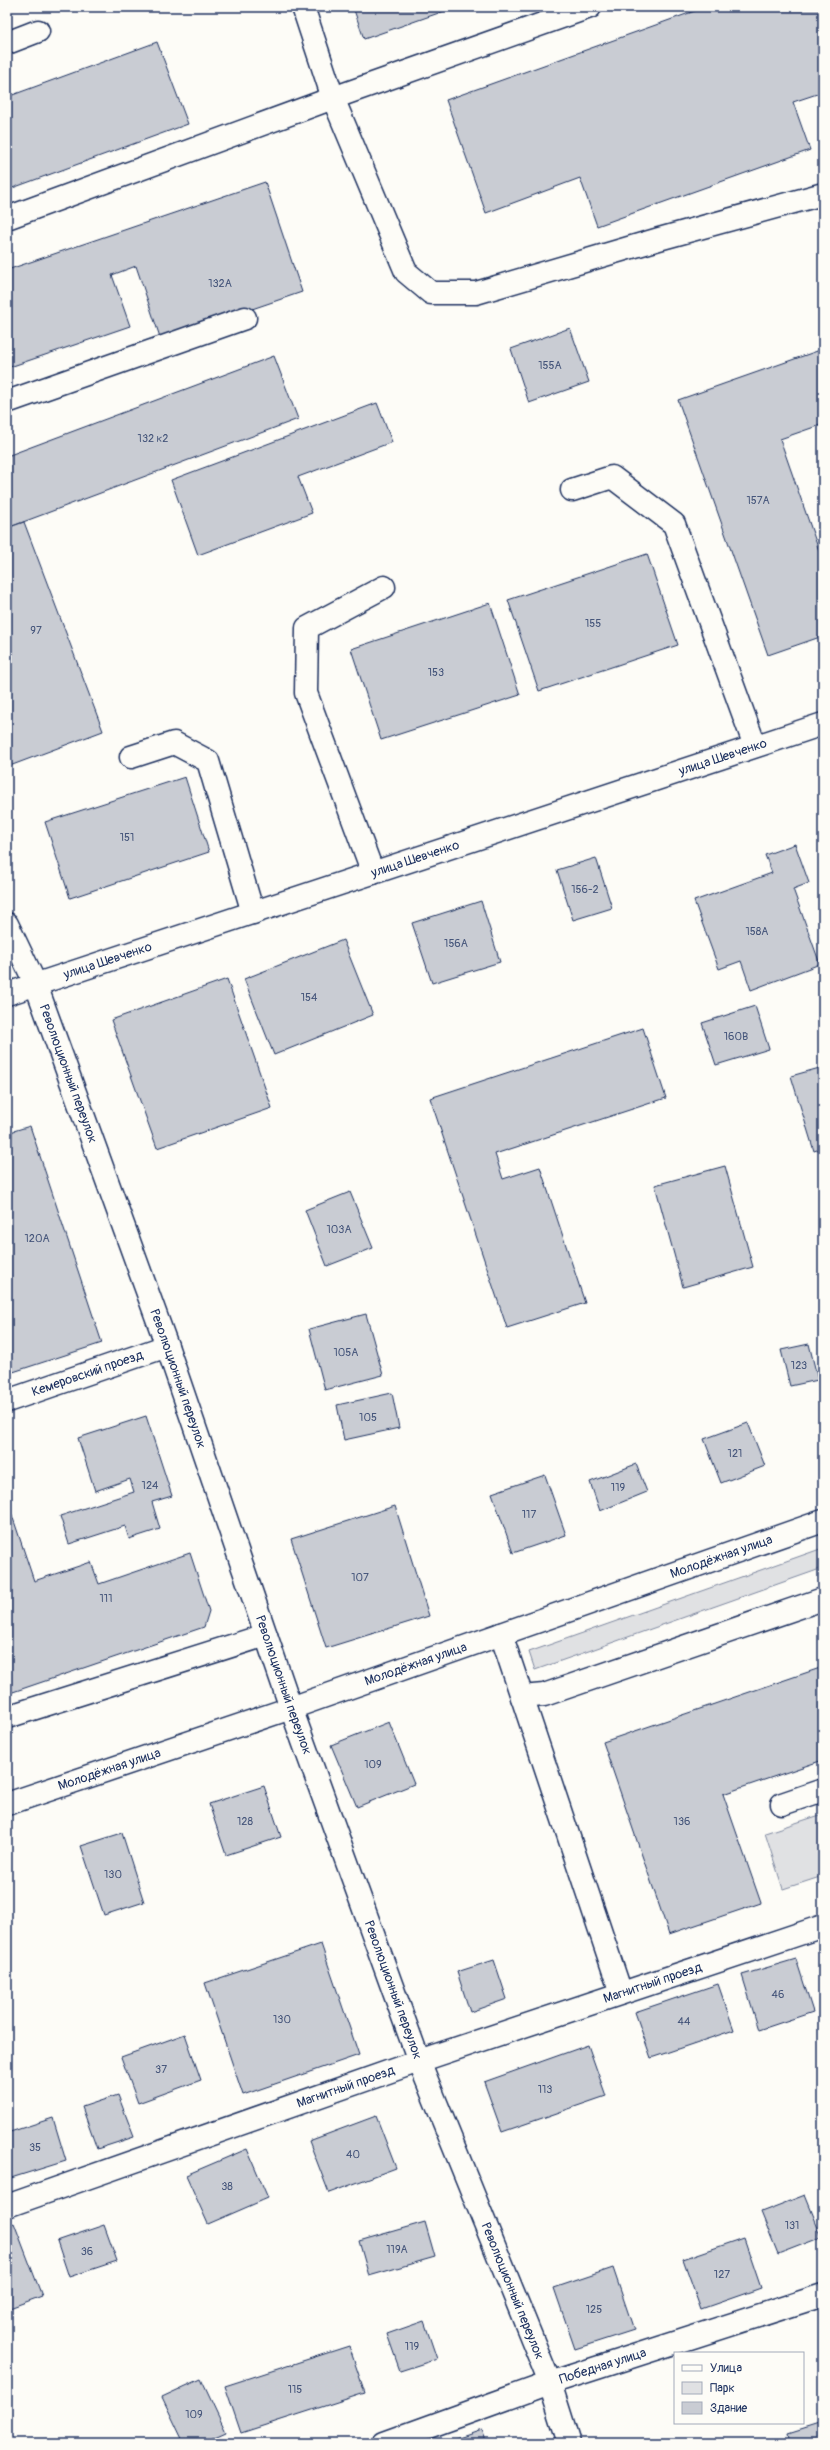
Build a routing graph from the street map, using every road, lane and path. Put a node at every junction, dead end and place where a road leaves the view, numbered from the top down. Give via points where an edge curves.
1 (304, 7) edge
2 (590, 7) edge
3 (38, 31) dead end
4 (7, 43) edge
5 (333, 98) junction
6 (823, 194) edge
7 (7, 218) edge
8 (245, 318) dead end
9 (7, 402) edge
10 (572, 490) dead end
11 (384, 587) dead end
12 (823, 724) edge
13 (755, 746) junction
14 (131, 757) dead end
15 (373, 873) junction
16 (253, 913) junction
17 (7, 924) edge
18 (36, 985) junction
19 (7, 994) edge
20 (167, 1346) junction
21 (7, 1401) edge
22 (823, 1521) edge
23 (823, 1599) edge
24 (501, 1634) junction
25 (266, 1635) junction
26 (522, 1697) junction
27 (291, 1708) junction
28 (7, 1717) edge
29 (823, 1790) edge
30 (7, 1804) edge
31 (782, 1804) dead end
32 (823, 1926) edge
33 (621, 1993) junction
34 (419, 2061) junction
35 (7, 2206) edge
36 (823, 2295) edge
37 (550, 2383) junction
38 (384, 2443) edge
39 (569, 2443) edge

1 - 5 street
2 - 5 street
3 - 4 street
5 - 6 street via 406,272 432,293 476,293
5 - 7 street
8 - 9 street
10 - 13 street via 612,477 674,524
11 - 15 street via 307,628 306,693
12 - 13 street, улица Шевченко
13 - 15 street, улица Шевченко
14 - 16 street via 174,744 208,761
15 - 16 street, улица Шевченко
16 - 18 street, улица Шевченко
17 - 18 street, Революционный переулок
18 - 19 street, улица Шевченко
18 - 20 street, Революционный переулок
20 - 21 street, Кемеровский проезд
20 - 25 street, Революционный переулок
22 - 24 street, Молодёжная улица
23 - 26 street via 544,1695
24 - 26 street
24 - 27 street, Молодёжная улица
25 - 27 street, Революционный переулок
25 - 28 street
26 - 33 street
27 - 30 street, Молодёжная улица
27 - 34 street, Революционный переулок
29 - 31 street
32 - 33 street, Магнитный проезд
33 - 34 street, Магнитный проезд
34 - 35 street, Магнитный проезд
34 - 37 street, Революционный переулок
36 - 37 street, Победная улица
37 - 38 street, Победная улица
37 - 39 street, Революционный переулок

